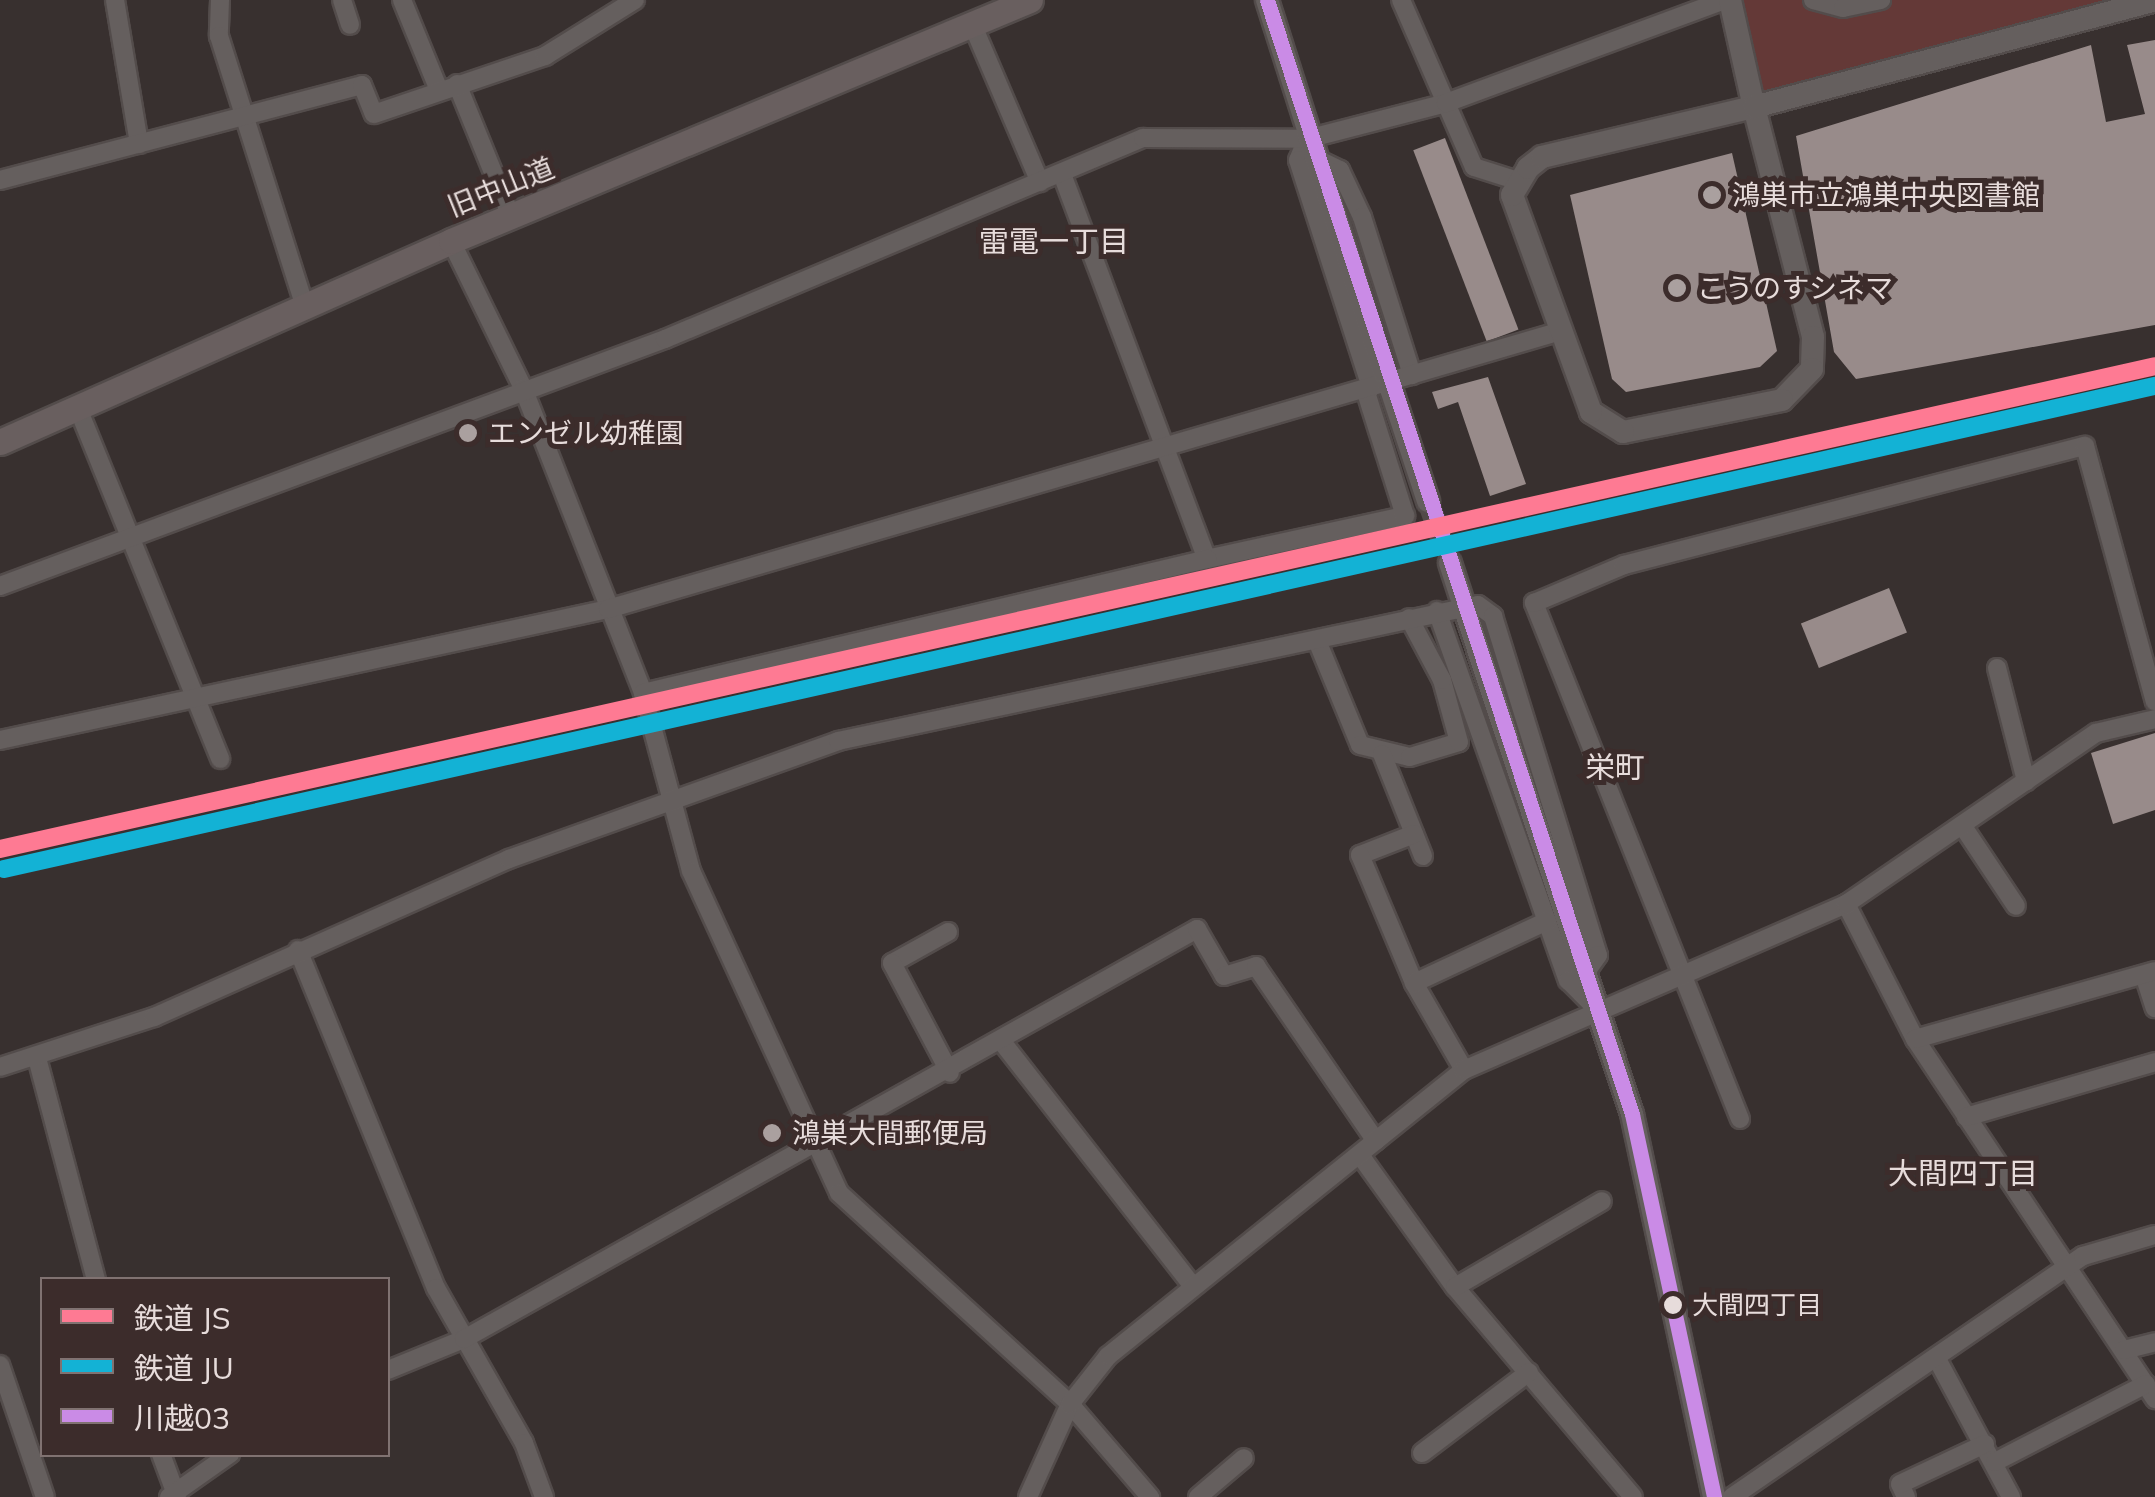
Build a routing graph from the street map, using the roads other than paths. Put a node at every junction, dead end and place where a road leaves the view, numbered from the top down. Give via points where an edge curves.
1 (116, 0) edge
2 (220, 0) edge
3 (342, 0) edge
4 (402, 0) edge
5 (636, 0) edge
6 (1030, 0) edge
7 (1267, 0) edge
8 (1402, 0) edge
9 (1727, 0) edge
10 (1813, 0) edge
11 (1881, 0) edge
12 (2153, 0) edge
13 (350, 25) dead end
14 (972, 26) junction
15 (448, 87) junction
16 (1446, 104) junction
17 (1754, 106) junction
18 (244, 116) junction
19 (139, 144) junction
20 (1310, 148) junction
21 (1062, 174) junction
22 (0, 180) edge
23 (1515, 180) junction
24 (1040, 182) junction
25 (510, 216) junction
26 (451, 240) junction
27 (304, 304) junction
28 (1561, 331) junction
29 (1412, 375) junction
30 (1378, 385) junction
31 (523, 388) junction
32 (77, 406) junction
33 (0, 442) edge
34 (1162, 442) junction
35 (1428, 500) tunnel mouth
36 (128, 533) junction
37 (1207, 559) junction
38 (1450, 564) tunnel mouth
39 (0, 586) edge
40 (1472, 606) junction
41 (608, 609) junction
42 (1437, 611) junction
43 (1409, 618) junction
44 (1318, 644) junction
45 (1997, 668) dead end
46 (643, 692) junction
47 (198, 694) junction
48 (2155, 702) edge
49 (2155, 719) edge
50 (2, 734) edge
51 (1382, 754) junction
52 (220, 759) dead end
53 (2026, 781) junction
54 (671, 798) junction
55 (1962, 826) junction
56 (1414, 834) junction
57 (1423, 856) dead end
58 (1846, 904) junction
59 (2016, 906) dead end
60 (1547, 920) junction
61 (948, 932) dead end
62 (298, 950) junction
63 (2149, 973) edge
64 (1676, 976) junction
65 (1414, 984) junction
66 (1596, 1008) junction
67 (2155, 1008) edge
68 (1915, 1039) junction
69 (1002, 1042) junction
70 (38, 1058) junction
71 (2155, 1062) edge
72 (0, 1066) edge
73 (1464, 1070) junction
74 (950, 1073) junction
75 (1966, 1117) junction
76 (1740, 1119) dead end
77 (814, 1141) junction
78 (1376, 1141) junction
79 (1360, 1154) junction
80 (1602, 1201) dead end
81 (2155, 1235) edge
82 (2073, 1270) junction
83 (95, 1277) edge
84 (1192, 1285) junction
85 (1456, 1287) junction
86 (464, 1339) junction
87 (2155, 1342) edge
88 (2124, 1350) junction
89 (1936, 1359) junction
90 (0, 1365) edge
91 (390, 1369) edge
92 (1530, 1372) junction
93 (2150, 1392) edge
94 (1070, 1404) junction
95 (1985, 1444) junction
96 (1422, 1453) dead end
97 (162, 1457) edge
98 (226, 1457) edge
99 (1244, 1458) dead end
100 (1995, 1462) junction
101 (174, 1496) edge
102 (45, 1497) edge
103 (544, 1497) edge
104 (1028, 1497) edge
105 (1150, 1497) edge
106 (1198, 1497) edge
107 (1633, 1497) edge
108 (1714, 1497) edge
109 (1732, 1497) edge
110 (1906, 1497) edge
111 (2011, 1497) edge

1 - 19 street
2 - 18 street via 218,36
3 - 13 street
4 - 15 street
5 - 15 street via 545,56
6 - 14 main road, 旧中山道
7 - 20 street
8 - 16 street
9 - 16 street
9 - 17 street
10 - 11 street via 1843,8
12 - 17 street
14 - 24 street
14 - 25 main road, 旧中山道
15 - 18 street via 374,114 362,85
15 - 25 street
16 - 20 street
16 - 23 street via 1474,168
17 - 23 street via 1542,157
17 - 28 street via 1812,337 1802,388 1782,400 1623,432 1591,412
18 - 19 street
18 - 27 street
19 - 22 street
20 - 21 street via 1143,138
20 - 29 street via 1340,170 1362,217
20 - 30 street
21 - 24 street
21 - 34 street
23 - 28 street via 1512,195
24 - 31 street
25 - 26 main road, 旧中山道
26 - 27 main road, 旧中山道
26 - 31 street
27 - 32 main road, 旧中山道
28 - 29 street
29 - 30 street
30 - 34 street
30 - 35 street
30 - 37 street via 1405,516
31 - 36 street
31 - 41 street
32 - 33 main road, 旧中山道
32 - 36 street
34 - 37 street
34 - 41 street
36 - 39 street
36 - 47 street
37 - 46 street
38 - 40 street
40 - 42 street
40 - 66 street
41 - 46 street
41 - 47 street
42 - 43 street
42 - 60 street
43 - 44 street
43 - 51 street via 1442,680 1459,742 1410,757
44 - 51 street via 1360,745
44 - 54 street via 838,742
45 - 53 street
46 - 54 street
47 - 50 street
47 - 52 street
48 - 64 street via 2084,446 1624,565 1534,603
49 - 53 street via 2096,733
51 - 56 street
53 - 55 street
54 - 62 street
54 - 77 street via 691,871
55 - 58 street
55 - 59 street
56 - 57 street
56 - 65 street via 1360,855
58 - 64 street
58 - 68 street
60 - 65 street
60 - 66 street via 1568,980
61 - 74 street via 892,962
62 - 70 street via 154,1017
62 - 86 street
63 - 67 street
63 - 68 street
64 - 66 street
64 - 76 street
65 - 73 street
66 - 73 street
66 - 108 street via 1650,1178
68 - 75 street
69 - 74 street
69 - 78 street via 1197,929 1224,976 1256,966
69 - 84 street
70 - 72 street
70 - 83 street
71 - 75 street
73 - 78 street
74 - 77 street
75 - 82 street
77 - 86 street
77 - 94 street via 840,1192 886,1244
78 - 79 street
79 - 84 street
79 - 85 street
80 - 85 street
81 - 82 street via 2083,1256
82 - 88 street
82 - 89 street
84 - 94 street via 1108,1356
85 - 92 street
86 - 91 street
86 - 103 street
87 - 88 street
88 - 93 street
89 - 95 street
89 - 109 street
90 - 102 street
92 - 96 street
92 - 107 street
93 - 100 street
94 - 104 street
94 - 105 street
95 - 100 street
95 - 110 street via 1900,1484
97 - 101 street
98 - 101 street
99 - 106 street
100 - 111 street

